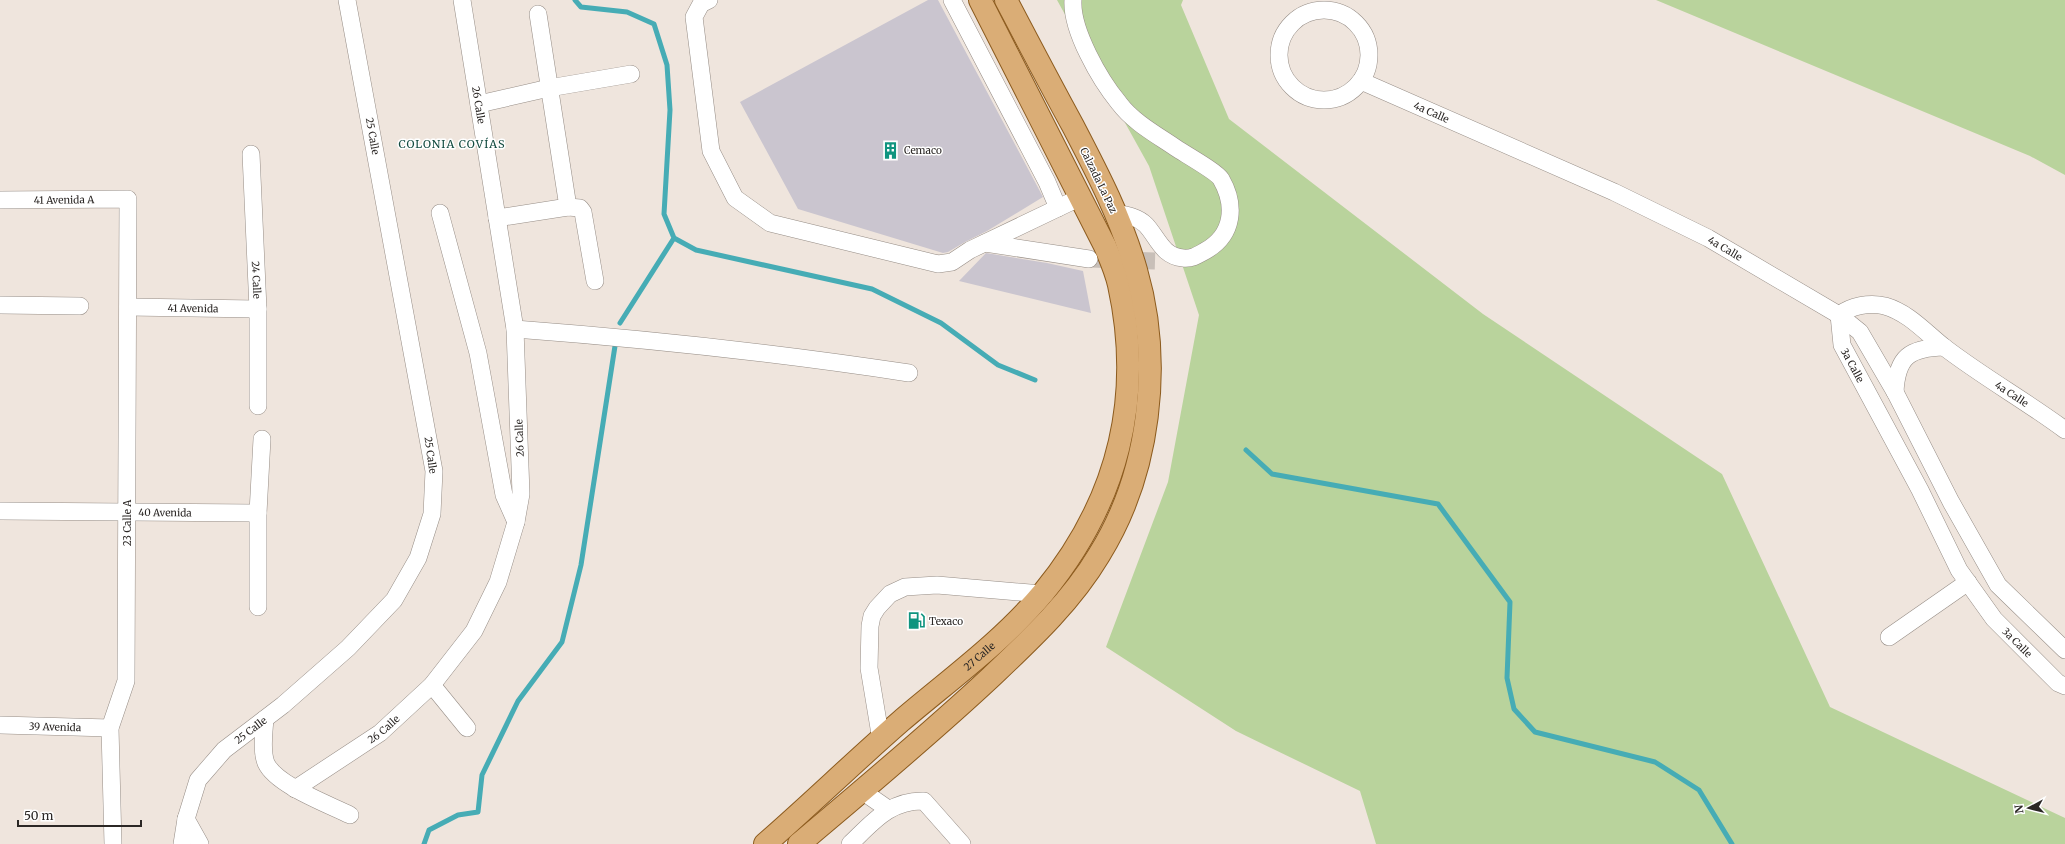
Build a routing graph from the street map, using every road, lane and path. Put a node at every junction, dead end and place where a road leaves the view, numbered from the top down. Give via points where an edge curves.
1 (347, 0) edge
2 (462, 0) edge
3 (952, 0) edge
4 (980, 0) edge
5 (1006, 0) edge
6 (1073, 0) edge
7 (703, 1) edge
8 (1316, 5) edge
9 (538, 14) dead end
10 (631, 74) dead end
11 (1361, 81) junction
12 (549, 88) junction
13 (479, 104) junction
14 (251, 154) dead end
15 (1081, 197) junction
16 (128, 199) joint
17 (0, 200) edge
18 (568, 208) junction
19 (1058, 208) junction
20 (440, 213) dead end
21 (1116, 213) junction
22 (497, 218) junction
23 (985, 243) junction
24 (1172, 256) junction
25 (1089, 259) tunnel mouth
26 (1155, 261) tunnel mouth
27 (595, 281) dead end
28 (0, 305) edge
29 (80, 306) dead end
30 (128, 307) junction
31 (258, 309) junction
32 (1839, 315) junction
33 (516, 329) junction
34 (1944, 347) junction
35 (909, 373) dead end
36 (1895, 392) junction
37 (258, 406) dead end
38 (2065, 430) edge
39 (262, 439) dead end
40 (0, 511) edge
41 (127, 512) junction
42 (258, 513) junction
43 (516, 522) junction
44 (1968, 582) junction
45 (1042, 594) junction
46 (258, 607) dead end
47 (1889, 637) dead end
48 (2065, 650) edge
49 (432, 685) junction
50 (2065, 686) edge
51 (265, 719) junction
52 (0, 725) edge
53 (110, 728) junction
54 (467, 728) dead end
55 (881, 740) junction
56 (295, 789) junction
57 (862, 791) junction
58 (888, 809) junction
59 (350, 814) dead end
60 (186, 819) junction
61 (113, 844) edge
62 (182, 844) edge
63 (200, 844) edge
64 (765, 844) edge
65 (799, 844) edge
66 (850, 844) edge
67 (962, 844) edge

1 - 51 street, 25 Calle via 434,470 432,514 418,558 394,600 348,648
2 - 13 street, 26 Calle
3 - 19 street via 1047,182
4 - 15 main road
5 - 21 main road, Calzada La Paz
6 - 24 street via 1073,17 1082,42 1119,104 1145,127 1220,177 1230,200 1229,225 1217,244 1192,258
7 - 23 street via 694,17 712,151 735,198 770,223 938,264 952,262
8 - 11 street via 1347,16 1358,25 1366,38 1368,68
8 - 11 street via 1292,23 1283,35 1279,57 1285,79 1295,90 1308,98 1323,101 1337,99 1351,92
9 - 12 street
10 - 12 street
11 - 32 street, 4a Calle via 1614,192 1708,238
12 - 13 street
12 - 18 street
13 - 22 street, 26 Calle
14 - 31 street, 24 Calle
15 - 19 street
15 - 45 main road, 27 Calle via 1106,246 1118,283 1127,351 1125,418 1113,470 1097,508 1074,553
16 - 17 street, 41 Avenida A
16 - 30 street, 23 Calle A
18 - 22 street
18 - 27 street via 580,208 583,212
19 - 23 street
20 - 43 street via 478,353 504,495
21 - 24 street via 1132,216 1146,225 1164,250
21 - 57 main road, Calzada La Paz via 1136,270 1145,306 1150,366 1147,422 1131,485 1118,518 1099,555 1066,602 944,721
22 - 33 street, 26 Calle
23 - 25 street
24 - 26 street
28 - 29 street
30 - 31 street, 41 Avenida
30 - 41 street, 23 Calle A
31 - 37 street, 24 Calle
32 - 34 street, 4a Calle via 1846,310 1868,304 1884,306 1916,323
32 - 36 street via 1860,332
32 - 44 street, 3a Calle via 1842,345 1920,490 1959,570
33 - 35 street via 602,335 809,358
33 - 43 street, 26 Calle via 521,494
34 - 36 street via 1919,349 1905,357 1899,366
34 - 38 street, 4a Calle
36 - 48 street via 1951,502 1998,585
39 - 42 street
40 - 41 street, 40 Avenida
41 - 42 street, 40 Avenida
41 - 53 street, 23 Calle A via 126,681
42 - 46 street
43 - 49 street, 26 Calle via 498,582 474,631
44 - 47 street
44 - 50 street, 3a Calle via 1994,619 2058,683
45 - 55 main road, 27 Calle via 1013,625
45 - 55 street via 937,585 905,587 890,594 877,608 870,626 869,668
49 - 54 street
49 - 56 street, 26 Calle via 380,733
51 - 56 street via 266,762 270,769
51 - 60 street, 25 Calle via 224,750 198,780
52 - 53 street, 39 Avenida
53 - 61 street, 23 Calle A
55 - 64 main road, 27 Calle
56 - 59 street
57 - 58 street
57 - 65 main road
58 - 66 street
58 - 67 street via 910,800 924,801
60 - 62 street, 25 Calle
60 - 63 street

